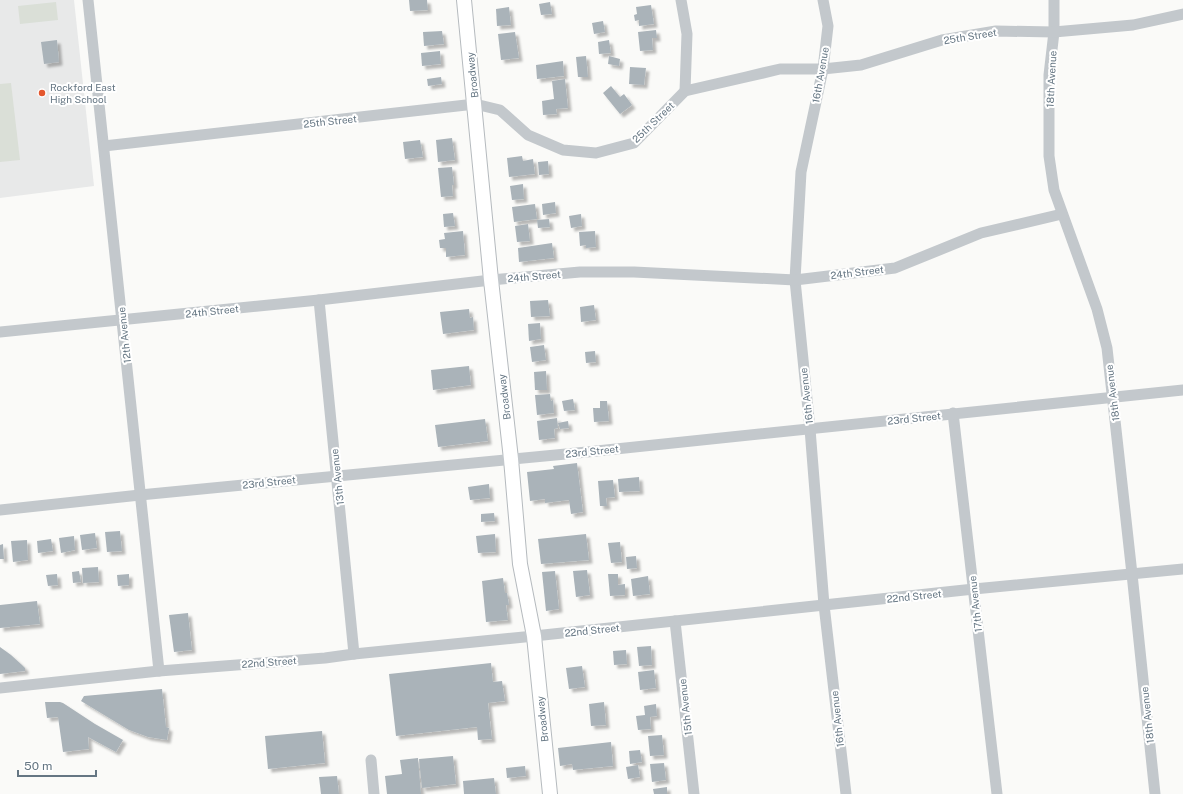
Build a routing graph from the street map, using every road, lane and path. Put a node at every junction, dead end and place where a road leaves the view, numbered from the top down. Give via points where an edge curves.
1 (88, 0) edge
2 (464, 0) edge
3 (681, 0) edge
4 (824, 0) edge
5 (1054, 0) edge
6 (1183, 14) edge
7 (1054, 32) junction
8 (823, 69) junction
9 (685, 91) junction
10 (475, 104) junction
11 (104, 146) junction
12 (1062, 214) junction
13 (491, 280) junction
14 (795, 280) junction
15 (319, 300) junction
16 (122, 320) junction
17 (0, 332) edge
18 (1183, 390) edge
19 (1113, 397) junction
20 (953, 413) junction
21 (810, 429) junction
22 (511, 459) junction
23 (337, 476) junction
24 (140, 495) junction
25 (0, 510) edge
26 (1183, 569) edge
27 (1132, 574) junction
28 (974, 589) junction
29 (824, 606) junction
30 (675, 621) junction
31 (534, 636) junction
32 (354, 654) junction
33 (159, 671) junction
34 (0, 688) edge
35 (371, 760) dead end
36 (374, 794) edge
37 (550, 794) edge
38 (694, 794) edge
39 (846, 794) edge
40 (997, 794) edge
41 (1155, 794) edge

1 - 11 street, 12th Avenue
2 - 10 main road, Broadway
3 - 9 street via 687,34
4 - 8 street, 16th Avenue via 828,26
5 - 7 street, 18th Avenue
6 - 7 street, 25th Street via 1133,25
7 - 8 street, 25th Street via 996,31 942,40 861,65
7 - 12 street, 18th Avenue via 1049,75 1049,156 1054,190
8 - 9 street, 25th Street via 780,69
8 - 14 street, 16th Avenue via 801,172
9 - 10 street, 25th Street via 634,143 596,153 563,150 528,135 500,110
10 - 11 street, 25th Street
10 - 13 main road, Broadway
11 - 16 street, 12th Avenue
12 - 14 street, 24th Street via 981,233 895,268
12 - 19 street, 18th Avenue via 1098,309 1107,348
13 - 14 street, 24th Street via 580,272 634,272
13 - 15 street, 24th Street
13 - 22 main road, Broadway
14 - 21 street, 16th Avenue
15 - 16 street, 24th Street
15 - 23 street, 13th Avenue
16 - 17 street, 24th Street
16 - 24 street, 12th Avenue
18 - 19 street, 23rd Street
19 - 20 street, 23rd Street
19 - 27 street, 18th Avenue
20 - 21 street, 23rd Street
20 - 28 street, 17th Avenue
21 - 22 street, 23rd Street
21 - 29 street, 16th Avenue
22 - 23 street, 23rd Street
22 - 31 main road, Broadway via 521,568
23 - 24 street, 23rd Street
23 - 32 street, 13th Avenue
24 - 25 street, 23rd Street
24 - 33 street, 12th Avenue
26 - 27 street, 22nd Street
27 - 28 street, 22nd Street
27 - 41 street, 18th Avenue
28 - 29 street, 22nd Street
28 - 40 street, 17th Avenue
29 - 30 street, 22nd Street
29 - 39 street, 16th Avenue
30 - 31 street, 22nd Street
30 - 38 street, 15th Avenue
31 - 32 street, 22nd Street
31 - 37 main road, Broadway
32 - 33 street, 22nd Street
33 - 34 street, 22nd Street
35 - 36 street

